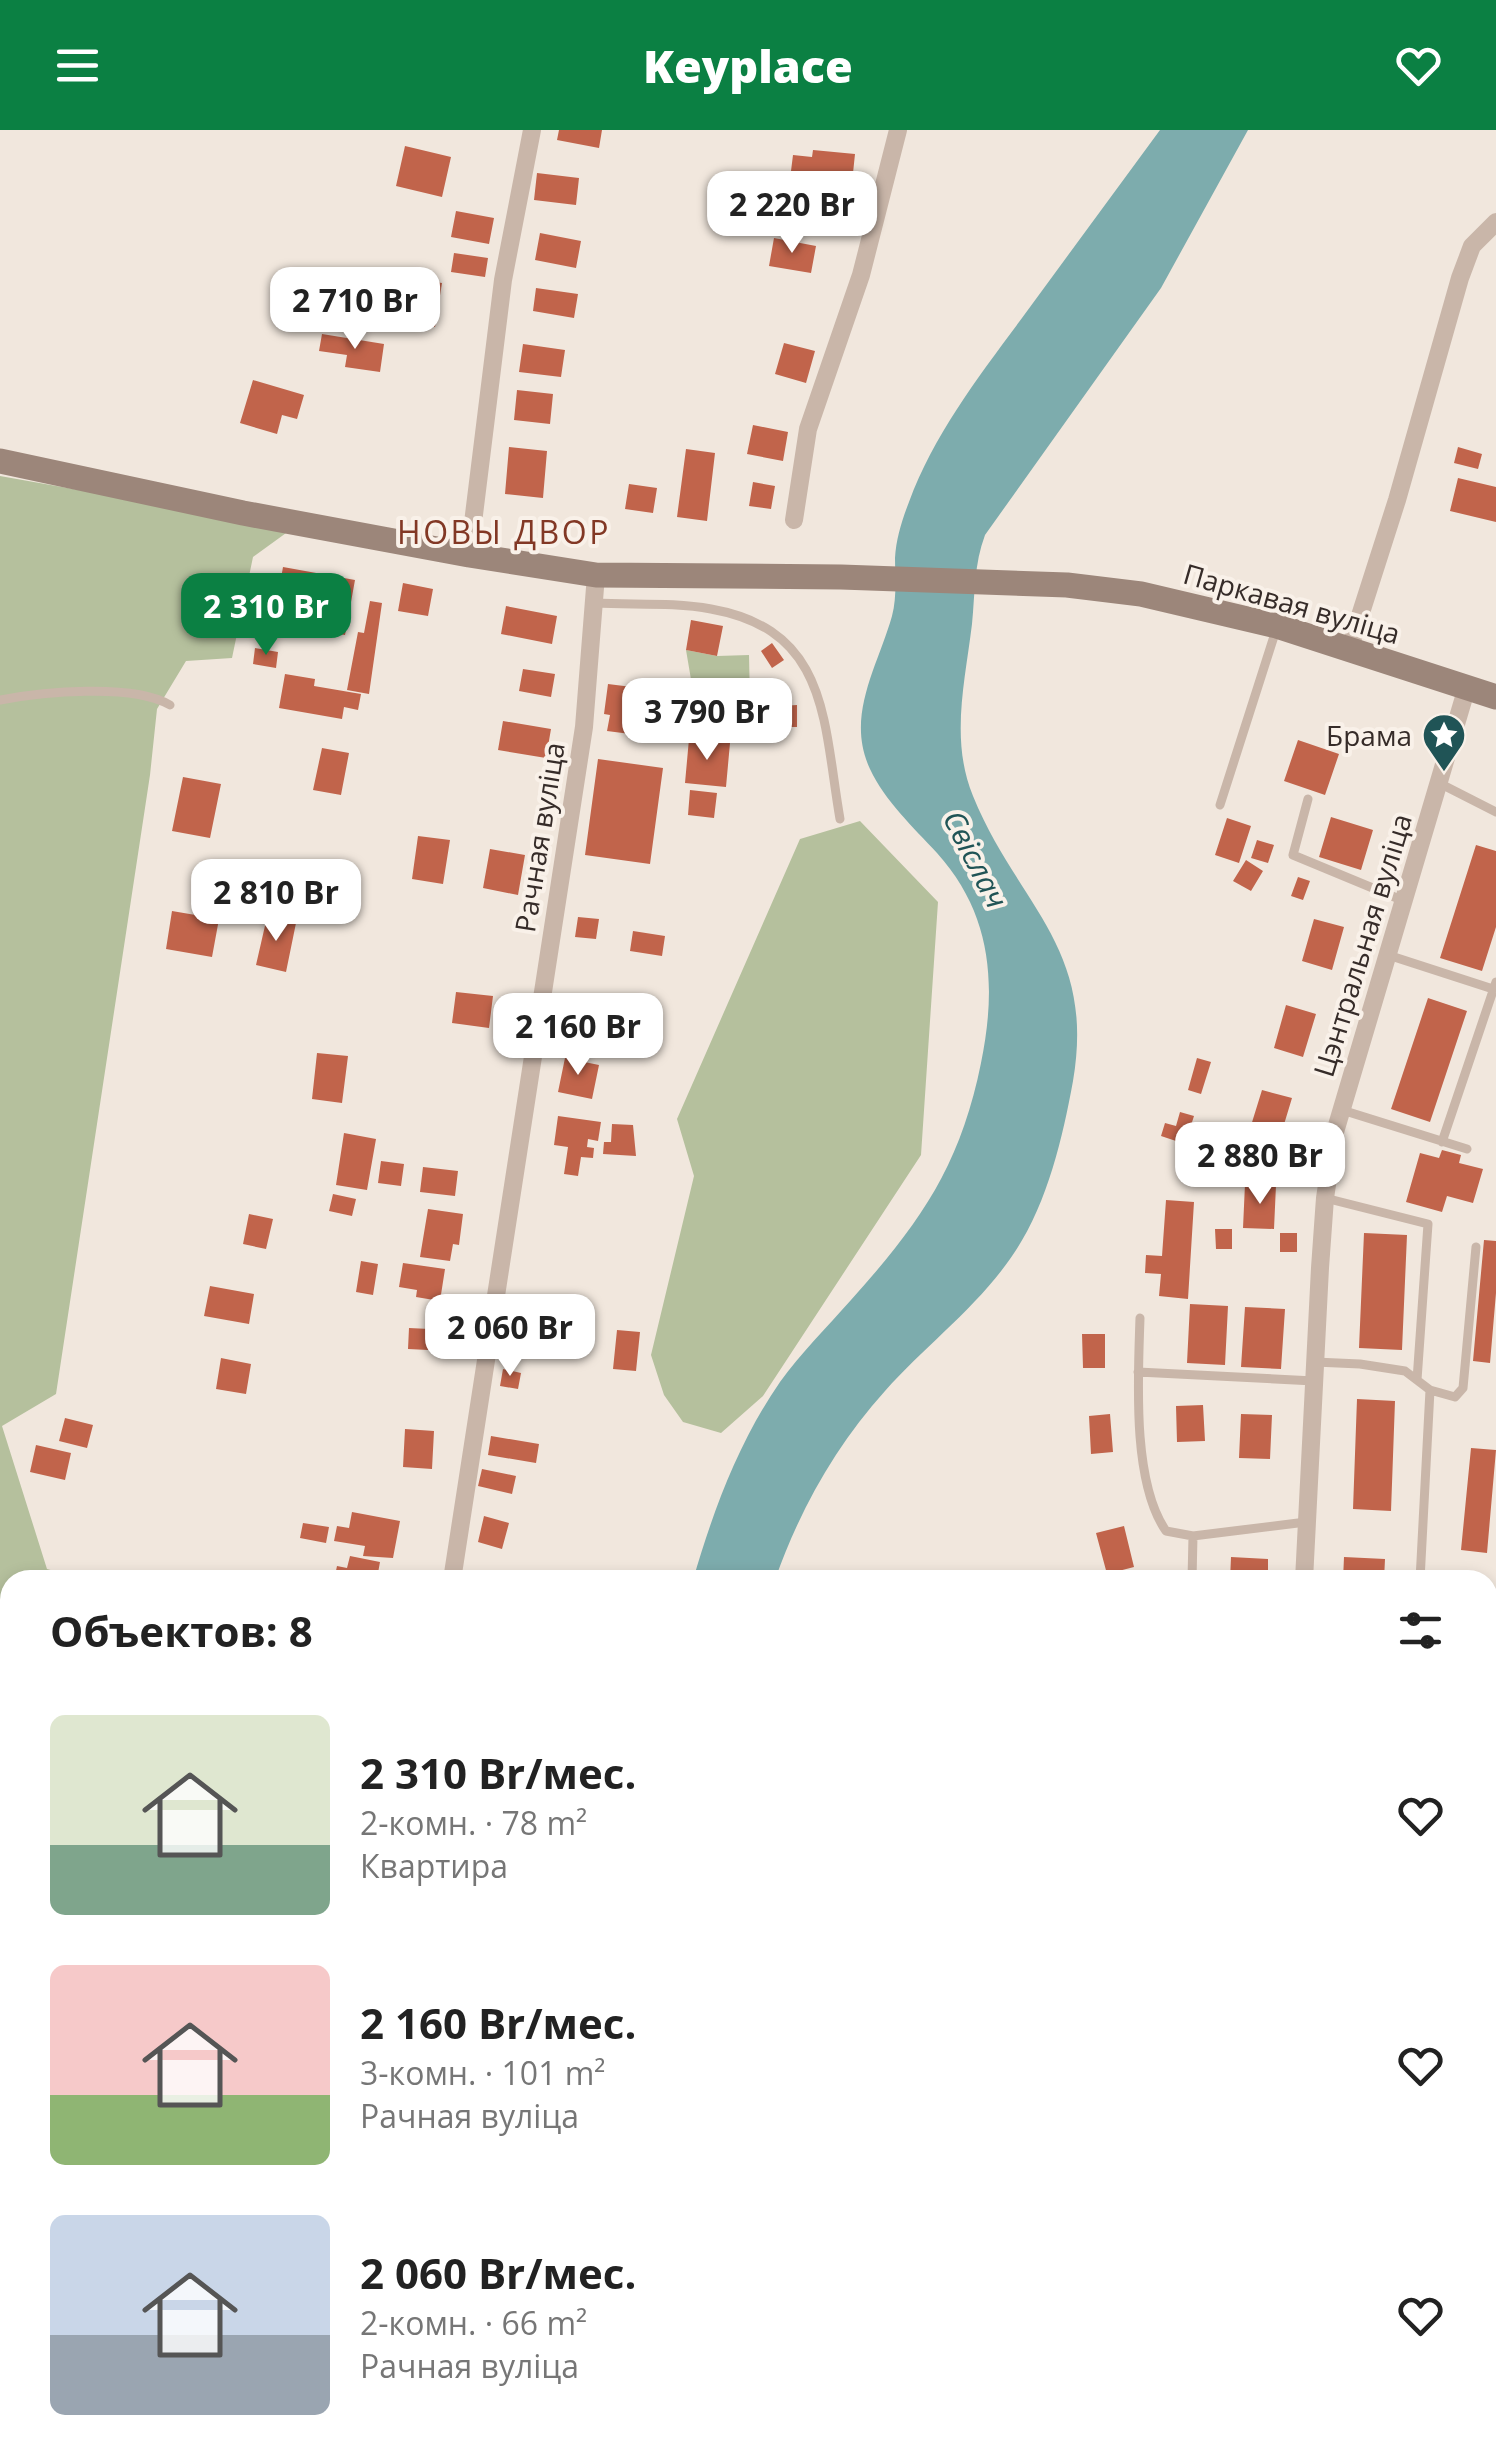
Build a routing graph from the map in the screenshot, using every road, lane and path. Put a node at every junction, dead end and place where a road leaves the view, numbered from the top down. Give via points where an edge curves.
1 (532, 130) edge
2 (898, 130) edge
3 (1496, 222) edge
4 (0, 461) edge
5 (794, 520) dead end
6 (469, 555) junction
7 (596, 575) junction
8 (595, 604) junction
9 (1278, 626) junction
10 (1350, 647) junction
11 (1467, 687) junction
12 (1496, 697) edge
13 (0, 700) edge
14 (170, 705) dead end
15 (1439, 783) junction
16 (1308, 799) dead end
17 (1220, 805) dead end
18 (1496, 812) edge
19 (840, 818) dead end
20 (1404, 901) junction
21 (1388, 955) junction
22 (1495, 986) edge
23 (1342, 1110) junction
24 (1442, 1142) junction
25 (1467, 1150) dead end
26 (1325, 1198) junction
27 (1476, 1247) dead end
28 (1140, 1318) dead end
29 (1138, 1372) junction
30 (1315, 1372) junction
31 (1417, 1380) junction
32 (1430, 1390) junction
33 (1306, 1522) junction
34 (1193, 1536) junction
35 (454, 1570) edge
36 (1192, 1570) edge
37 (1304, 1570) edge
38 (1421, 1570) edge

1 - 6 street via 503,280
2 - 5 street via 860,275 808,429
3 - 10 street via 1472,246 1460,278
4 - 6 main road, Паркавая вуліца
6 - 7 main road, Паркавая вуліца
7 - 8 street, Рачная вуліца
7 - 9 main road, Паркавая вуліца via 1067,585 1141,594
8 - 19 lane via 708,608 751,618 780,635 811,680
8 - 35 street, Рачная вуліца via 584,727
9 - 10 main road, Паркавая вуліца
9 - 17 lane
10 - 11 main road, Паркавая вуліца
11 - 12 main road, Паркавая вуліца
11 - 15 street, Цэнтральная вуліца
13 - 14 lane via 43,692 153,695
15 - 18 lane
15 - 20 street, Цэнтральная вуліца
16 - 20 lane via 1293,855
20 - 21 street, Цэнтральная вуліца
21 - 22 lane
21 - 23 street, Цэнтральная вуліца
22 - 24 lane
23 - 24 lane
23 - 26 street, Цэнтральная вуліца
24 - 25 lane
26 - 30 street, Цэнтральная вуліца
26 - 31 lane via 1428,1224
27 - 32 lane via 1463,1388 1456,1397
28 - 29 lane
29 - 30 lane
29 - 34 lane via 1144,1478 1154,1514 1166,1532
30 - 31 lane via 1384,1366
30 - 33 street, Цэнтральная вуліца
31 - 32 lane
32 - 38 lane
33 - 34 lane
33 - 37 street, Цэнтральная вуліца
34 - 36 lane

